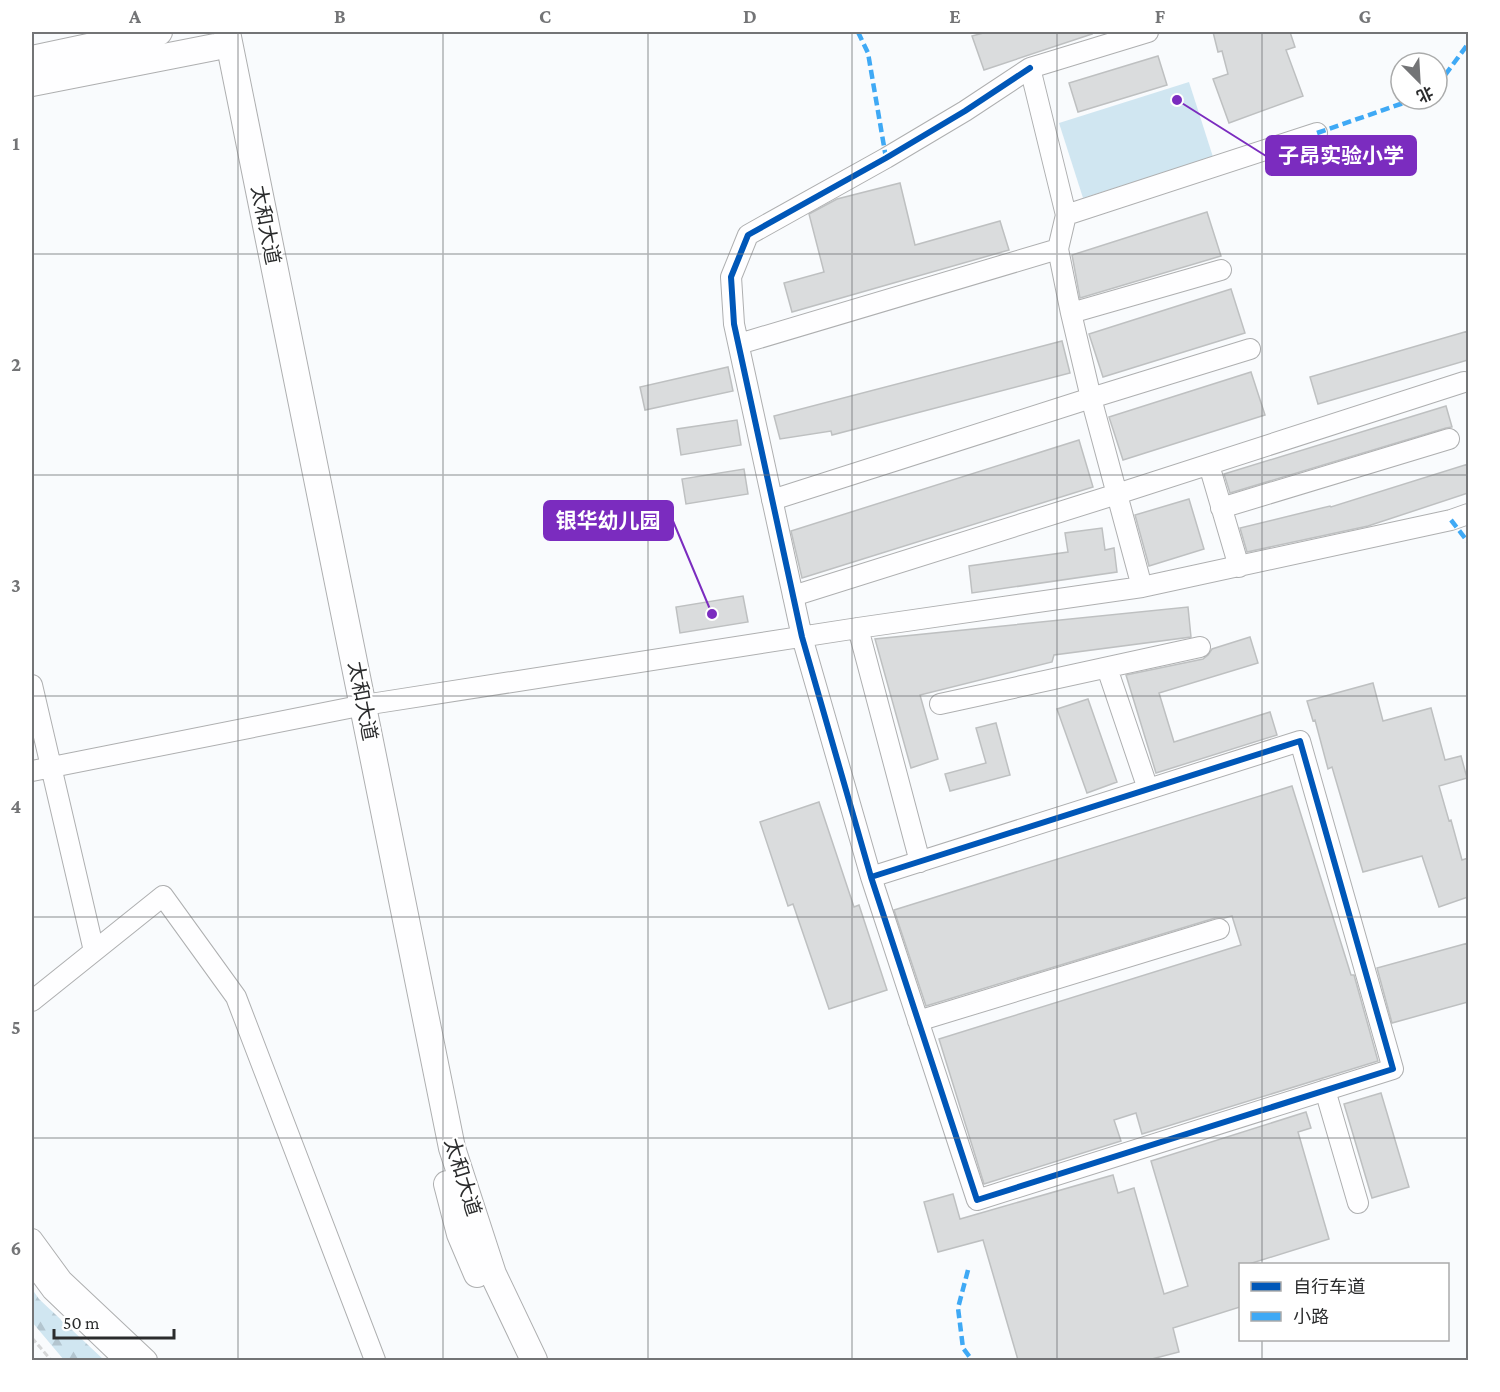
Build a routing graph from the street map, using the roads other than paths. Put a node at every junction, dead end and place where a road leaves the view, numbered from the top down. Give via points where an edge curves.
1 (159, 32) edge
2 (1148, 32) edge
3 (218, 37) edge
4 (32, 59) edge
5 (1029, 68) junction
6 (32, 83) edge
7 (1317, 133) dead end
8 (1066, 215) junction
9 (1058, 249) junction
10 (1221, 270) dead end
11 (1071, 314) junction
12 (739, 344) junction
13 (1250, 349) dead end
14 (1464, 382) dead end
15 (1091, 398) junction
16 (1449, 439) dead end
17 (1209, 465) junction
18 (1117, 494) junction
19 (772, 500) junction
20 (1221, 508) junction
21 (1468, 514) edge
22 (1239, 567) junction
23 (1142, 587) junction
24 (793, 596) junction
25 (858, 628) junction
26 (802, 637) junction
27 (1200, 647) dead end
28 (1107, 668) junction
29 (32, 684) edge
30 (940, 704) dead end
31 (356, 707) junction
32 (34, 710) edge
33 (41, 770) edge
34 (1148, 789) junction
35 (920, 862) junction
36 (871, 877) junction
37 (1219, 928) dead end
38 (94, 951) junction
39 (32, 1001) edge
40 (918, 1021) junction
41 (1325, 1090) junction
42 (1358, 1203) dead end
43 (32, 1239) edge
44 (32, 1263) edge
45 (125, 1360) edge
46 (147, 1360) edge
47 (375, 1360) edge
48 (516, 1360) edge
49 (534, 1360) edge

1 - 4 main road
2 - 5 street
3 - 6 main road
3 - 31 main road, 太和大道
5 - 8 street
5 - 12 street via 905,147 748,235 731,277
7 - 8 street
8 - 9 street
9 - 11 street
9 - 12 street
10 - 11 street
11 - 15 street
12 - 19 street
13 - 15 street
14 - 17 street
15 - 18 street
15 - 19 street
16 - 20 street
17 - 18 street
17 - 20 street
18 - 23 street
18 - 24 street
19 - 24 street
20 - 22 street
21 - 22 street
22 - 23 street
23 - 25 street
24 - 26 street
25 - 26 street
25 - 35 street
26 - 31 street
26 - 36 street
27 - 28 street
28 - 30 street
28 - 34 street
29 - 32 street
31 - 33 street
31 - 48 main road, 太和大道 via 433,1133 460,1234 494,1318
31 - 49 main road, 太和大道 via 452,1148 493,1274
32 - 33 street
33 - 38 street
34 - 35 street
34 - 41 street via 1300,741 1394,1069
35 - 36 street
36 - 40 street
37 - 40 street
38 - 39 street
38 - 47 street via 163,896 236,997
40 - 41 street via 977,1200
41 - 42 street
43 - 46 street via 62,1280
44 - 45 street via 52,1290

